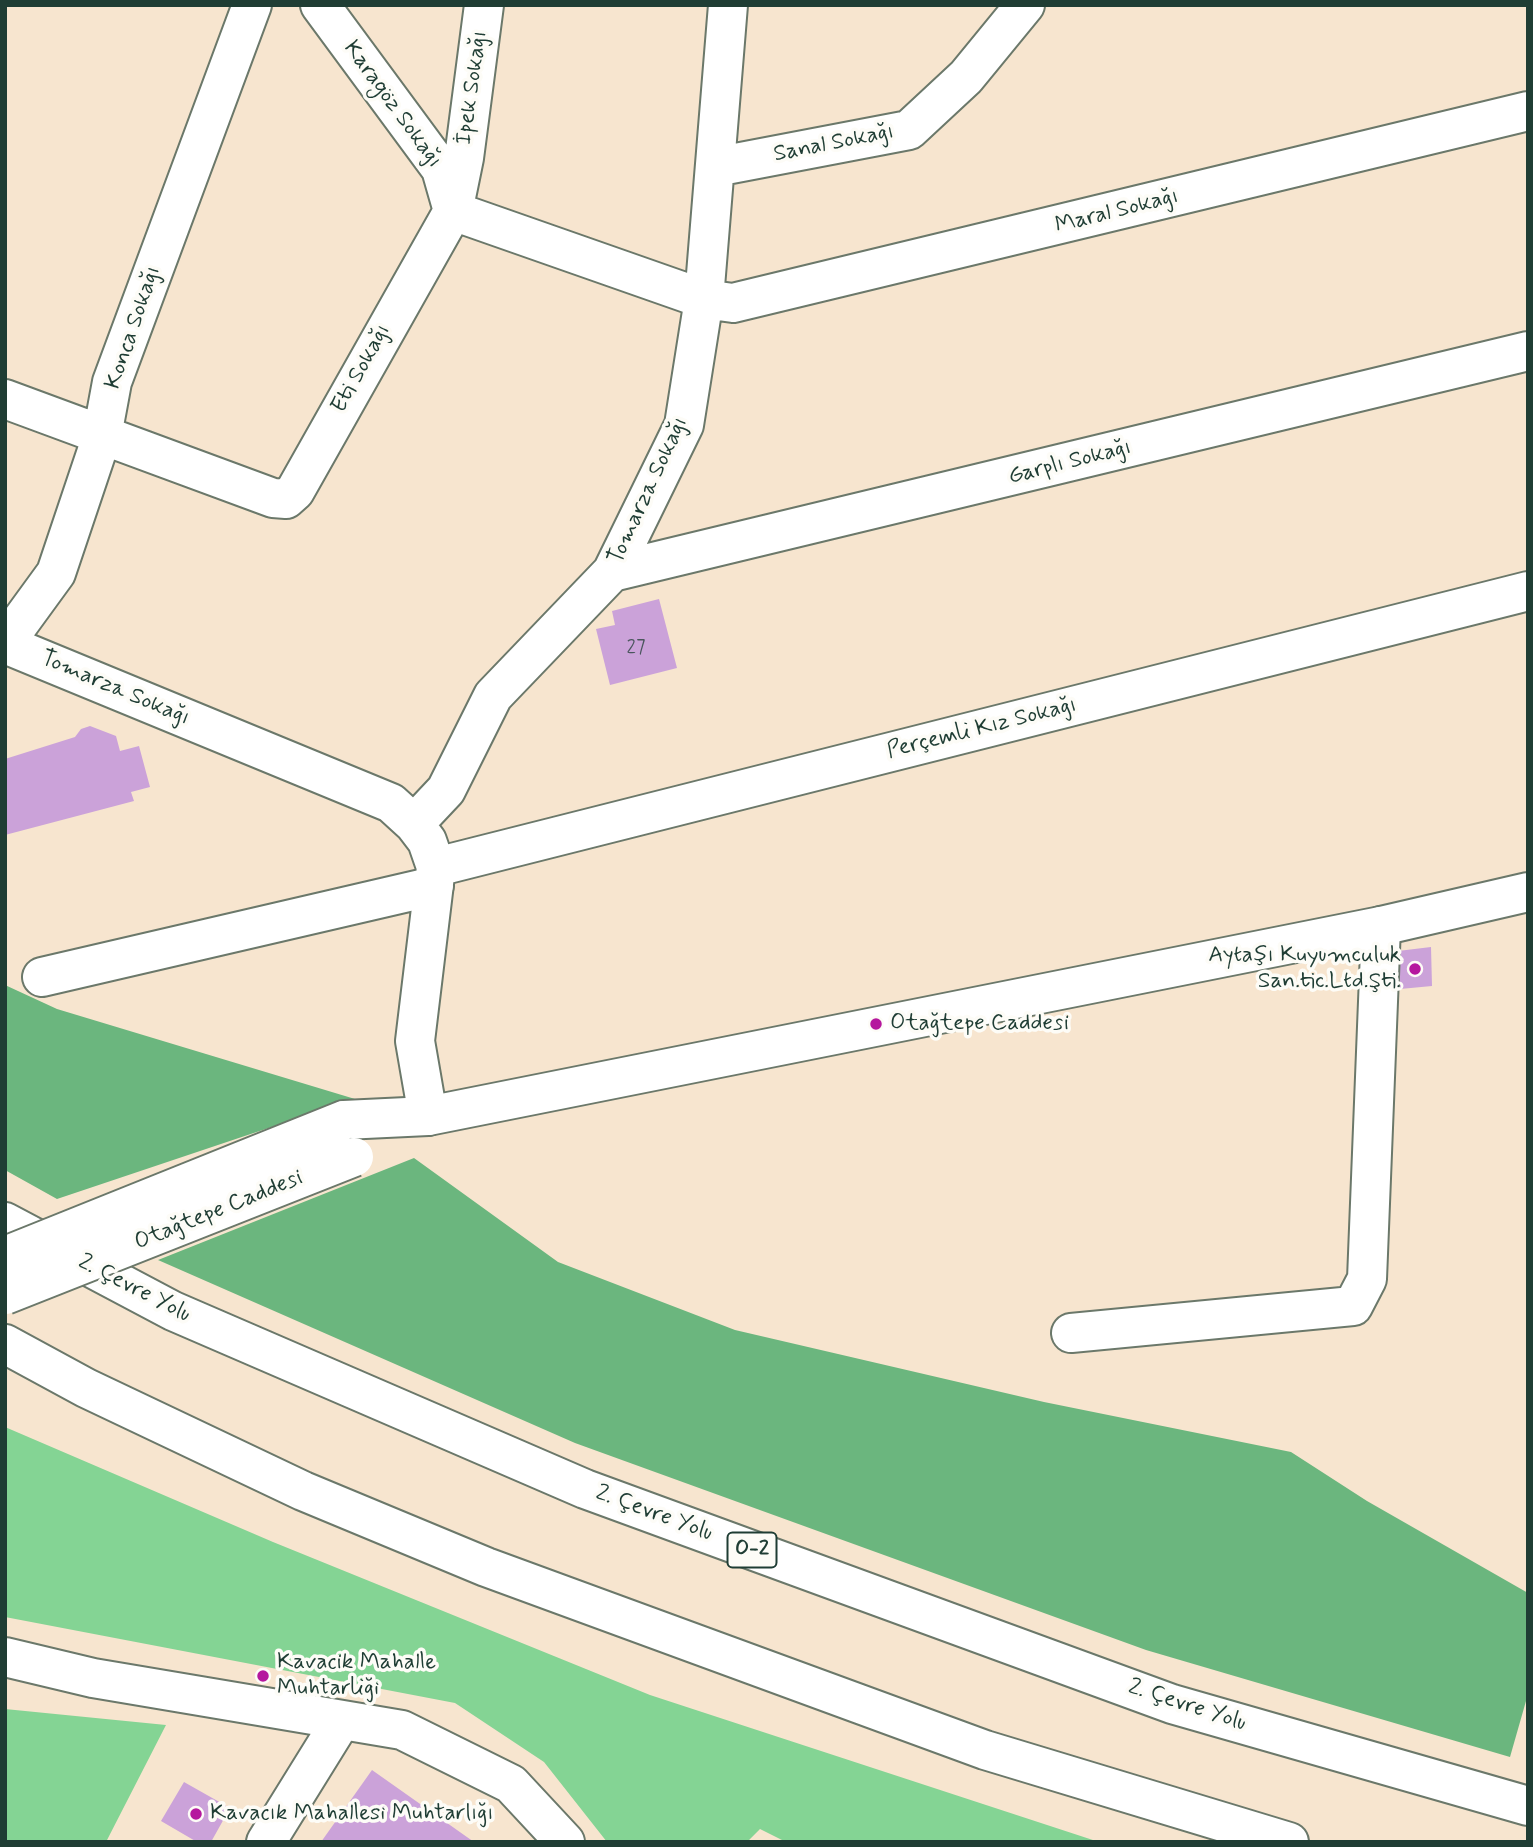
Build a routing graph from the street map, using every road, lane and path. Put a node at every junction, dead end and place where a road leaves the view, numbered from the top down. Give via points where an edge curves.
1 (252, 5) edge
2 (320, 5) edge
3 (484, 5) edge
4 (728, 5) edge
5 (1026, 5) edge
6 (1528, 111) edge
7 (715, 167) junction
8 (453, 211) junction
9 (704, 299) junction
10 (1528, 351) edge
11 (5, 399) edge
12 (102, 436) junction
13 (612, 572) junction
14 (1528, 592) edge
15 (5, 643) edge
16 (414, 824) junction
17 (435, 876) junction
18 (1528, 892) edge
19 (1381, 926) junction
20 (42, 977) dead end
21 (428, 1116) junction
22 (5, 1222) edge
23 (5, 1255) edge
24 (5, 1296) edge
25 (1070, 1333) dead end
26 (5, 1344) edge
27 (5, 1657) edge
28 (341, 1721) junction
29 (1528, 1806) edge
30 (266, 1842) edge
31 (565, 1842) edge
32 (1289, 1842) edge

1 - 12 main road, Konca Sokağı via 112,382
2 - 8 main road, Karagöz Sokağı via 440,169
3 - 8 main road, İpek Sokağı
4 - 7 main road, Tomarza Sokağı
5 - 7 main road, Sanal Sokağı via 966,77 909,130
6 - 9 main road, Maral Sokağı via 733,303
7 - 9 main road, Tomarza Sokağı
8 - 9 main road
8 - 12 main road, Eti Sokağı via 295,491 286,499
9 - 13 main road, Tomarza Sokağı via 684,425
10 - 13 main road, Garplı Sokağı
11 - 12 main road, Eti Sokağı
12 - 15 main road, Konca Sokağı via 56,573
13 - 16 main road, Tomarza Sokağı via 493,696 446,790
14 - 17 main road, Perçemli Kız Sokağı
15 - 16 main road, Tomarza Sokağı via 391,803
16 - 17 main road, Tomarza Sokağı via 427,841
17 - 20 main road, Perçemli Kız Sokağı
17 - 21 main road, Tomarza Sokağı via 415,1041
18 - 19 main road
19 - 21 main road
19 - 25 main road via 1367,1279 1353,1306
21 - 23 main road, Otağtepe Caddesi, bridge via 344,1120
21 - 24 main road, Otağtepe Caddesi, bridge via 354,1157
22 - 29 main road, 2. Çevre Yolu / O-2 via 173,1311 585,1489 1172,1704
26 - 32 main road via 291,1486 486,1567 985,1750
27 - 28 main road via 93,1678
28 - 30 main road
28 - 31 main road via 402,1730 511,1784

